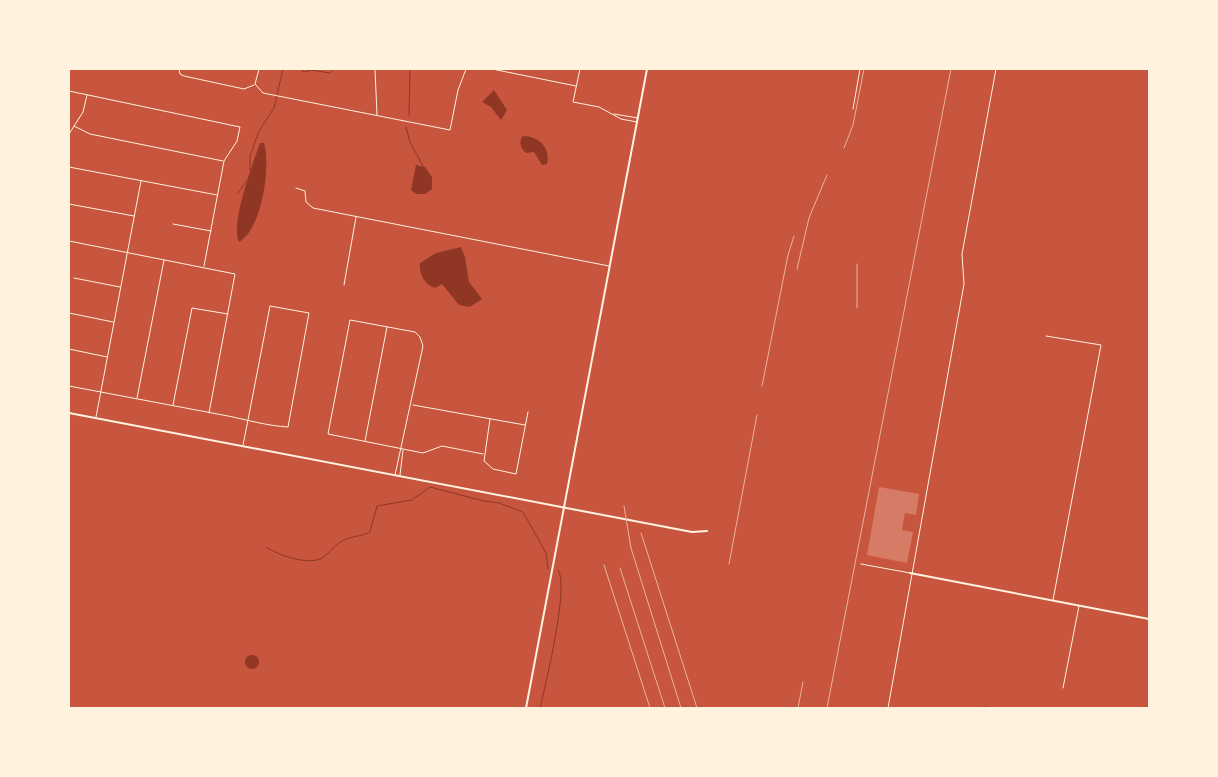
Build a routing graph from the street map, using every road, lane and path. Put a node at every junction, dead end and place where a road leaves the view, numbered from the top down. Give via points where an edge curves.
1 (179, 69) edge
2 (259, 69) edge
3 (375, 69) edge
4 (466, 69) edge
5 (492, 69) edge
6 (580, 69) edge
7 (647, 69) edge
8 (860, 69) edge
9 (996, 69) edge
10 (255, 84) junction
11 (576, 86) junction
12 (69, 91) edge
13 (88, 95) junction
14 (853, 109) dead end
15 (614, 114) junction
16 (377, 116) junction
17 (638, 118) junction
18 (637, 122) junction
19 (74, 126) junction
20 (69, 134) edge
21 (224, 161) junction
22 (69, 167) edge
23 (141, 180) junction
24 (296, 188) dead end
25 (218, 195) junction
26 (69, 204) edge
27 (134, 216) junction
28 (356, 216) junction
29 (173, 224) dead end
30 (211, 231) junction
31 (69, 241) edge
32 (127, 252) junction
33 (164, 259) junction
34 (204, 266) junction
35 (610, 266) junction
36 (74, 278) dead end
37 (344, 285) dead end
38 (120, 287) junction
39 (69, 313) edge
40 (228, 314) junction
41 (114, 322) junction
42 (387, 327) junction
43 (1046, 336) dead end
44 (69, 350) edge
45 (107, 357) junction
46 (69, 386) edge
47 (101, 392) junction
48 (137, 399) junction
49 (412, 404) junction
50 (173, 406) junction
51 (528, 412) dead end
52 (69, 413) edge
53 (209, 413) junction
54 (96, 418) junction
55 (490, 419) junction
56 (248, 420) junction
57 (525, 426) junction
58 (365, 442) junction
59 (243, 446) junction
60 (403, 449) junction
61 (484, 454) junction
62 (395, 475) junction
63 (400, 476) junction
64 (565, 507) junction
65 (707, 531) dead end
66 (861, 564) dead end
67 (910, 573) junction
68 (1052, 601) junction
69 (1079, 606) junction
70 (1149, 620) edge
71 (1063, 688) dead end
72 (526, 708) edge
73 (888, 708) edge

1 - 10 street via 184,76 244,89
2 - 10 street
3 - 16 street
4 - 16 street via 450,130
5 - 11 street
6 - 11 street
7 - 17 street
8 - 14 street
9 - 67 street via 962,254 963,288
10 - 16 street via 263,93
11 - 15 street via 573,102 599,107
12 - 13 street
13 - 19 street
13 - 21 street via 240,127 238,138
15 - 17 street
15 - 18 street via 620,119
17 - 18 street
18 - 35 street
19 - 20 street
19 - 21 street via 90,134
21 - 25 street
22 - 23 street
23 - 25 street
23 - 27 street
24 - 28 street via 305,191 306,202 313,208
25 - 30 street
26 - 27 street
27 - 32 street
28 - 35 street
28 - 37 street
29 - 30 street
30 - 34 street
31 - 32 street
32 - 33 street
32 - 38 street
33 - 34 street
33 - 48 street
34 - 40 street via 236,274
35 - 64 street
36 - 38 street
38 - 41 street
39 - 41 street
40 - 50 street via 192,308
40 - 53 street
41 - 45 street
42 - 49 street via 416,332 423,346
42 - 58 street
42 - 58 street via 350,320 328,434
43 - 68 street via 1101,345
44 - 45 street
45 - 47 street
46 - 47 street
47 - 48 street
47 - 54 street
48 - 50 street
49 - 55 street
49 - 60 street
50 - 53 street
51 - 57 street
52 - 54 street
53 - 56 street
54 - 59 street
55 - 57 street
55 - 61 street
56 - 56 street via 270,306 309,313 288,427
56 - 59 street
57 - 61 street via 516,474 490,468 484,461
58 - 60 street
59 - 62 street
60 - 61 street via 425,453 442,446
60 - 62 street
60 - 63 street
62 - 63 street
63 - 64 street
64 - 65 street via 692,532
64 - 72 street
66 - 67 street
67 - 68 street
67 - 73 street
68 - 69 street
69 - 70 street
69 - 71 street

